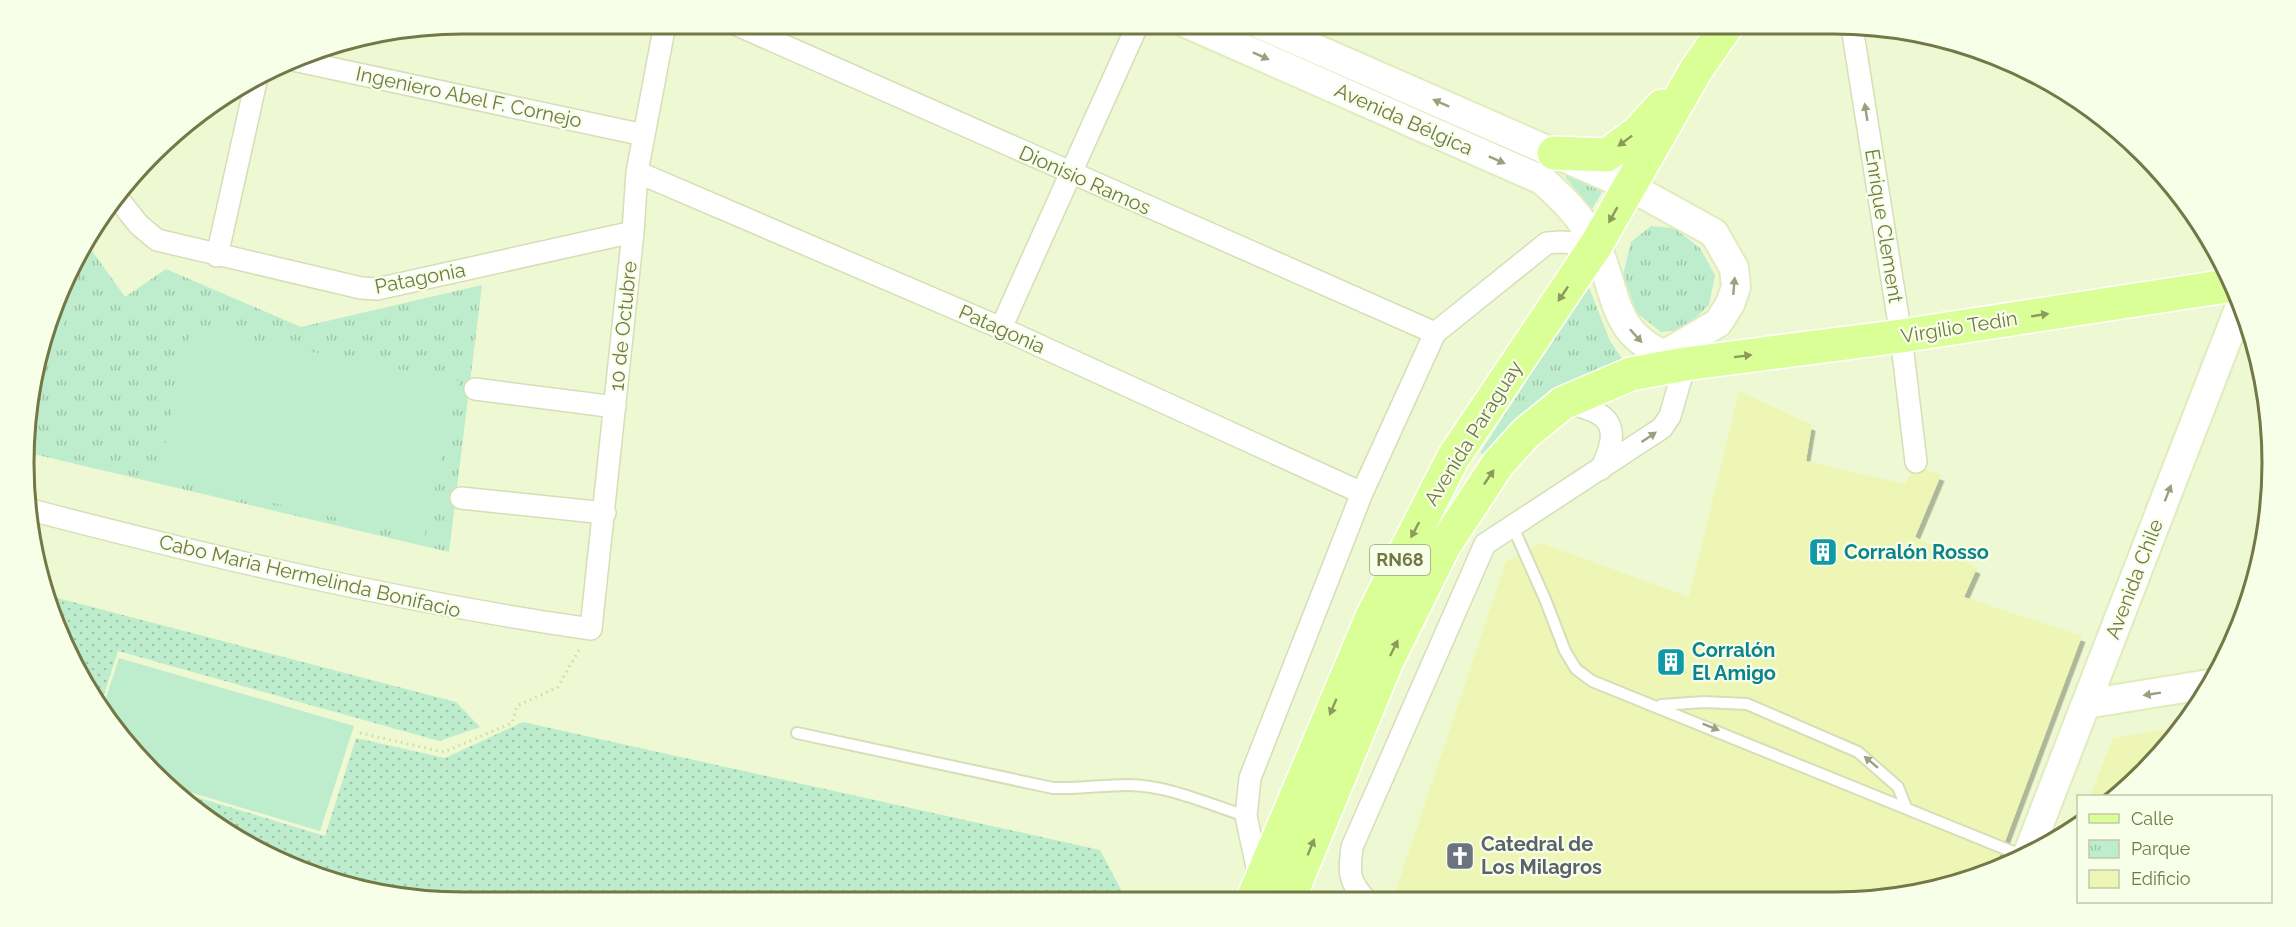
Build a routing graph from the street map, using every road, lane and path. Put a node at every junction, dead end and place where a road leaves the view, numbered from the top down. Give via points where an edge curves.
1 (663, 34) edge
2 (757, 34) edge
3 (1134, 34) edge
4 (1211, 34) edge
5 (1282, 34) edge
6 (1721, 34) edge
7 (1853, 35) edge
8 (309, 63) edge
9 (1696, 70) junction
10 (254, 89) edge
11 (644, 135) junction
12 (1554, 153) junction
13 (637, 172) junction
14 (1072, 174) junction
15 (1629, 186) junction
16 (122, 204) edge
17 (633, 232) junction
18 (1596, 245) junction
19 (218, 256) junction
20 (2223, 287) edge
21 (2236, 317) edge
22 (1002, 328) junction
23 (1435, 333) junction
24 (1901, 336) junction
25 (1674, 359) junction
26 (475, 389) dead end
27 (1563, 403) junction
28 (615, 406) junction
29 (1916, 462) dead end
30 (1601, 470) junction
31 (1362, 493) junction
32 (461, 498) dead end
33 (37, 512) edge
34 (604, 513) junction
35 (1512, 524) junction
36 (591, 629) junction
37 (2199, 686) edge
38 (2086, 704) junction
39 (1657, 705) junction
40 (360, 733) dead end
41 (797, 734) dead end
42 (1906, 807) junction
43 (1246, 816) junction
44 (2032, 843) edge
45 (2014, 852) edge
46 (1256, 891) edge
47 (1292, 892) edge
48 (1359, 892) edge

1 - 11 street, 10 de Octubre
2 - 14 street, Dionisio Ramos
3 - 14 street
4 -> 18 main road, Avenida Bélgica via 1542,180 1564,199
12 -> 5 main road, Avenida Bélgica
6 - 9 main road, Avenida Paraguay
24 -> 7 street, Enrique Clement
8 - 11 street, Ingeniero Abel F. Cornejo
9 -> 12 main road via 1637,133 1607,155
9 - 15 main road, Avenida Paraguay
10 - 19 street
11 - 13 street, 10 de Octubre
12 - 15 main road, Avenida Bélgica
13 - 17 street, 10 de Octubre
13 - 22 street, Patagonia
14 - 22 street
14 - 23 street, Dionisio Ramos
15 -> 18 main road, Avenida Paraguay
25 -> 15 main road via 1718,323 1736,287 1734,268 1714,233
16 - 19 street, Patagonia via 157,240
17 - 19 street, Patagonia via 377,289
17 - 28 street, 10 de Octubre
18 - 23 street via 1547,243
18 -> 25 main road via 1624,323 1644,346
18 -> 46 main road, Avenida Paraguay / RN68 via 1453,458 1414,531 1372,617
24 -> 20 main road, Virgilio Tedín
38 -> 21 main road, Avenida Chile
22 - 31 street, Patagonia
23 - 31 street
25 -> 24 main road, Virgilio Tedín
24 - 29 street, Enrique Clement
25 - 27 main road, Avenida Paraguay / RN68
30 -> 25 street via 1662,428 1670,416
26 - 28 street
27 - 30 street via 1600,415 1611,429 1613,445
47 -> 27 main road, Avenida Paraguay / RN68 via 1387,661 1444,546 1498,464 1526,433
28 - 34 street, 10 de Octubre
30 - 35 street
31 - 43 street via 1250,778
32 - 34 street
33 - 36 street, Cabo María Hermelinda Bonifacio via 472,612
34 - 36 street, 10 de Octubre
35 - 39 lane via 1576,669 1592,681
35 - 48 street via 1485,544 1480,554 1352,847 1349,872
36 - 40 path via 558,687 517,706 512,723 444,752
37 -> 38 main road
38 - 44 main road, Avenida Chile
39 -> 42 lane
42 -> 39 lane via 1898,787 1858,752 1747,704
41 - 43 lane via 1053,788 1129,785 1159,789
42 - 45 lane
43 - 46 street

